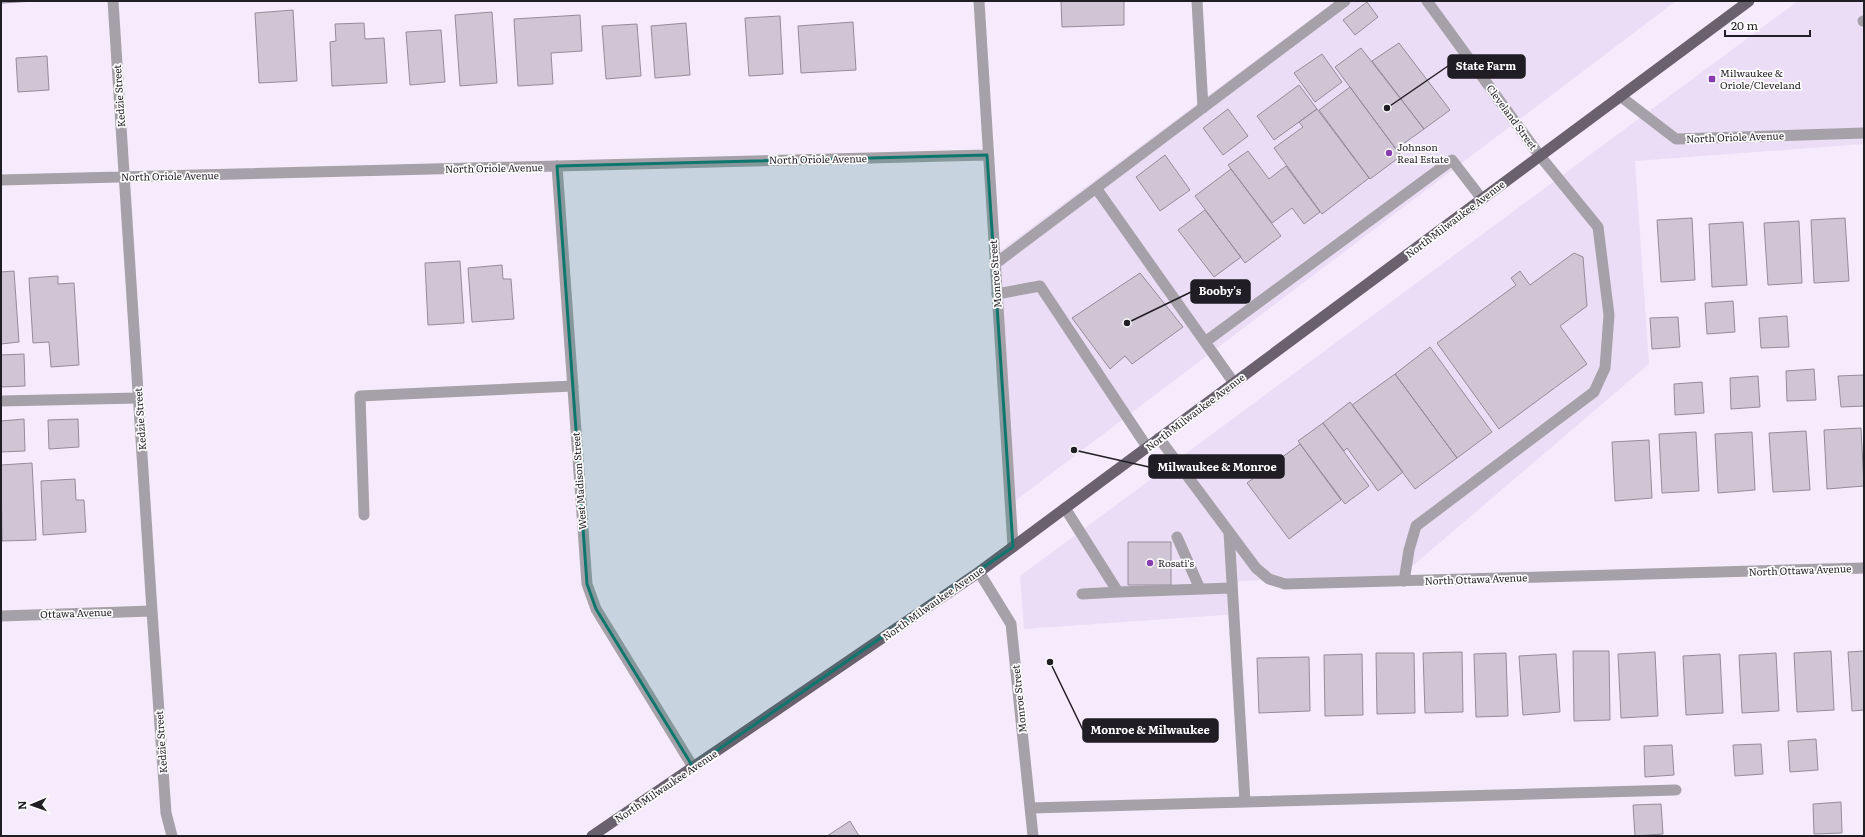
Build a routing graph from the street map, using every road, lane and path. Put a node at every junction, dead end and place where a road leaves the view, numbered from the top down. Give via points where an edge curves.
1 (113, 1) edge
2 (979, 1) edge
3 (1197, 1) edge
4 (1345, 1) edge
5 (1427, 1) edge
6 (1749, 1) edge
7 (1620, 96) junction
8 (1203, 108) junction
9 (1864, 133) edge
10 (988, 155) junction
11 (1540, 156) junction
12 (557, 166) junction
13 (124, 177) junction
14 (1, 180) edge
15 (1096, 188) junction
16 (1482, 199) junction
17 (995, 264) junction
18 (997, 294) junction
19 (1205, 342) junction
20 (1234, 383) junction
21 (573, 386) junction
22 (138, 398) junction
23 (1, 401) edge
24 (1159, 438) junction
25 (1147, 447) junction
26 (1065, 508) junction
27 (364, 515) dead end
28 (1229, 532) junction
29 (1177, 536) dead end
30 (1012, 546) junction
31 (1864, 568) edge
32 (979, 572) junction
33 (1404, 581) junction
34 (1231, 588) junction
35 (1200, 589) junction
36 (1118, 592) junction
37 (1082, 594) dead end
38 (152, 611) junction
39 (1, 616) edge
40 (693, 767) junction
41 (1676, 790) dead end
42 (1245, 802) junction
43 (1031, 808) junction
44 (172, 836) edge
45 (592, 836) edge
46 (1032, 836) edge

1 - 13 street, Kedzie Street
2 - 10 street, Monroe Street
3 - 8 street
4 - 8 street
5 - 11 street, Cleveland Street
6 - 7 main road, North Milwaukee Avenue
7 - 9 street, North Oriole Avenue via 1676,139
7 - 11 main road, North Milwaukee Avenue
8 - 15 street
10 - 12 street, North Oriole Avenue
10 - 17 street, Monroe Street
11 - 16 main road, North Milwaukee Avenue
11 - 33 street, Cleveland Street via 1598,227 1609,315 1605,368 1594,392 1416,526
12 - 13 street, North Oriole Avenue
12 - 21 street, West Madison Street
13 - 14 street, North Oriole Avenue
13 - 22 street, Kedzie Street
15 - 17 street
15 - 19 street
16 - 19 street via 1452,160
16 - 20 main road, North Milwaukee Avenue
17 - 18 street, Monroe Street
18 - 25 street via 1040,286
18 - 30 street, Monroe Street
19 - 20 street
20 - 24 main road, North Milwaukee Avenue
21 - 27 street via 360,396
21 - 40 street, West Madison Street via 587,584 596,609
22 - 23 street
22 - 38 street, Kedzie Street
24 - 25 main road, North Milwaukee Avenue
24 - 28 street, North Ottawa Avenue
25 - 26 main road, North Milwaukee Avenue
26 - 30 main road, North Milwaukee Avenue
26 - 36 street
28 - 33 street, North Ottawa Avenue via 1256,568 1269,579 1285,584
28 - 34 street
29 - 35 street
30 - 32 main road, North Milwaukee Avenue
31 - 33 street, North Ottawa Avenue
32 - 40 main road, North Milwaukee Avenue
32 - 43 street, Monroe Street via 1011,624
34 - 35 street
34 - 42 street
35 - 36 street
36 - 37 street
38 - 39 street, Ottawa Avenue
38 - 44 street, Kedzie Street via 166,813
40 - 45 main road, North Milwaukee Avenue
41 - 42 street
42 - 43 street
43 - 46 street, Monroe Street

